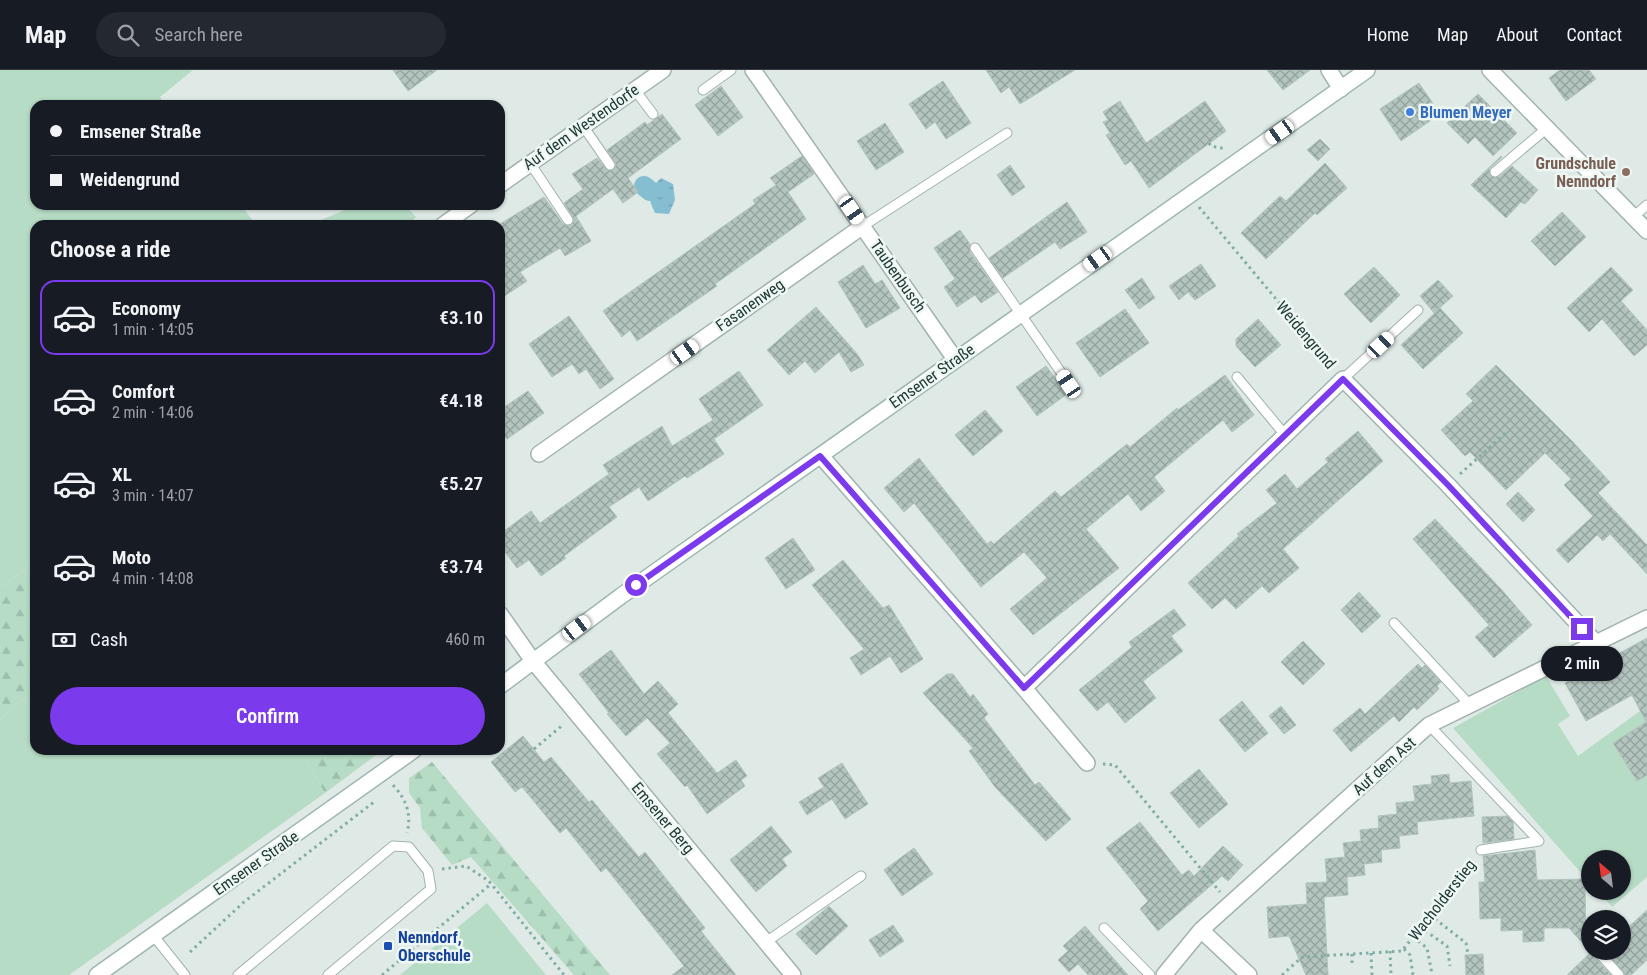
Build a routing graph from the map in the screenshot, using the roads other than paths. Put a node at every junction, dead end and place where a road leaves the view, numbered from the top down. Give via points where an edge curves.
1 (663, 70) edge
2 (731, 70) edge
3 (753, 70) edge
4 (1329, 70) edge
5 (1368, 70) edge
6 (1490, 70) edge
7 (1341, 88) junction
8 (635, 90) junction
9 (702, 90) dead end
10 (653, 114) dead end
11 (583, 126) junction
12 (1547, 128) junction
13 (1007, 133) dead end
14 (530, 164) junction
15 (610, 165) dead end
16 (1495, 172) dead end
17 (505, 182) edge
18 (1647, 205) edge
19 (464, 210) edge
20 (1633, 217) junction
21 (450, 220) edge
22 (568, 220) dead end
23 (863, 226) junction
24 (1647, 231) edge
25 (975, 248) dead end
26 (1418, 310) dead end
27 (1022, 313) junction
28 (956, 359) junction
29 (1237, 377) dead end
30 (1343, 379) junction
31 (1069, 384) dead end
32 (1285, 436) junction
33 (539, 454) dead end
34 (820, 456) junction
35 (1647, 618) edge
36 (505, 621) edge
37 (1394, 623) dead end
38 (1596, 643) junction
39 (533, 661) junction
40 (505, 682) edge
41 (1024, 688) junction
42 (1470, 705) junction
43 (1429, 725) junction
44 (407, 755) edge
45 (1087, 763) road end
46 (1481, 850) road end
47 (861, 876) dead end
48 (1104, 928) dead end
49 (1201, 930) junction
50 (153, 935) junction
51 (766, 942) junction
52 (1605, 960) edge
53 (97, 975) edge
54 (185, 975) edge
55 (238, 975) edge
56 (328, 975) edge
57 (793, 975) edge
58 (1150, 975) edge
59 (1164, 975) edge
60 (1249, 975) edge
61 (1619, 975) edge

1 - 8 street, Auf dem Westendorfe
2 - 9 lane
3 - 23 street, Taubenbusch
4 - 7 street
5 - 7 street, Emsener Straße
6 - 12 street
7 - 27 street, Emsener Straße
8 - 10 lane
8 - 11 street, Auf dem Westendorfe
11 - 14 street, Auf dem Westendorfe
11 - 15 lane
12 - 16 lane
12 - 20 street
13 - 23 lane
14 - 17 street, Auf dem Westendorfe
14 - 22 lane
18 - 20 lane
19 - 21 street
20 - 24 street
23 - 28 street, Taubenbusch
23 - 33 street, Fasanenweg
25 - 27 lane
26 - 30 lane
27 - 28 street, Emsener Straße
27 - 31 lane
28 - 34 street, Emsener Straße
29 - 32 lane
30 - 32 street
30 - 38 street, Weidengrund
32 - 41 street
34 - 39 street, Emsener Straße
34 - 41 street
35 - 38 street, Auf dem Ast
36 - 39 street
37 - 42 lane
38 - 42 street, Auf dem Ast
39 - 40 street, Emsener Straße
39 - 51 street, Emsener Berg
41 - 45 street
42 - 43 street, Auf dem Ast
43 - 46 lane, Wacholderstieg via 1539,841
43 - 49 street, Auf dem Ast
44 - 50 street, Emsener Straße
47 - 51 lane
48 - 58 lane
49 - 59 street, Auf dem Ast
49 - 60 street
50 - 53 street, Emsener Straße
50 - 54 lane
51 - 57 street, Emsener Berg
52 - 61 lane
55 - 56 lane via 394,846 408,847 428,871 431,889

